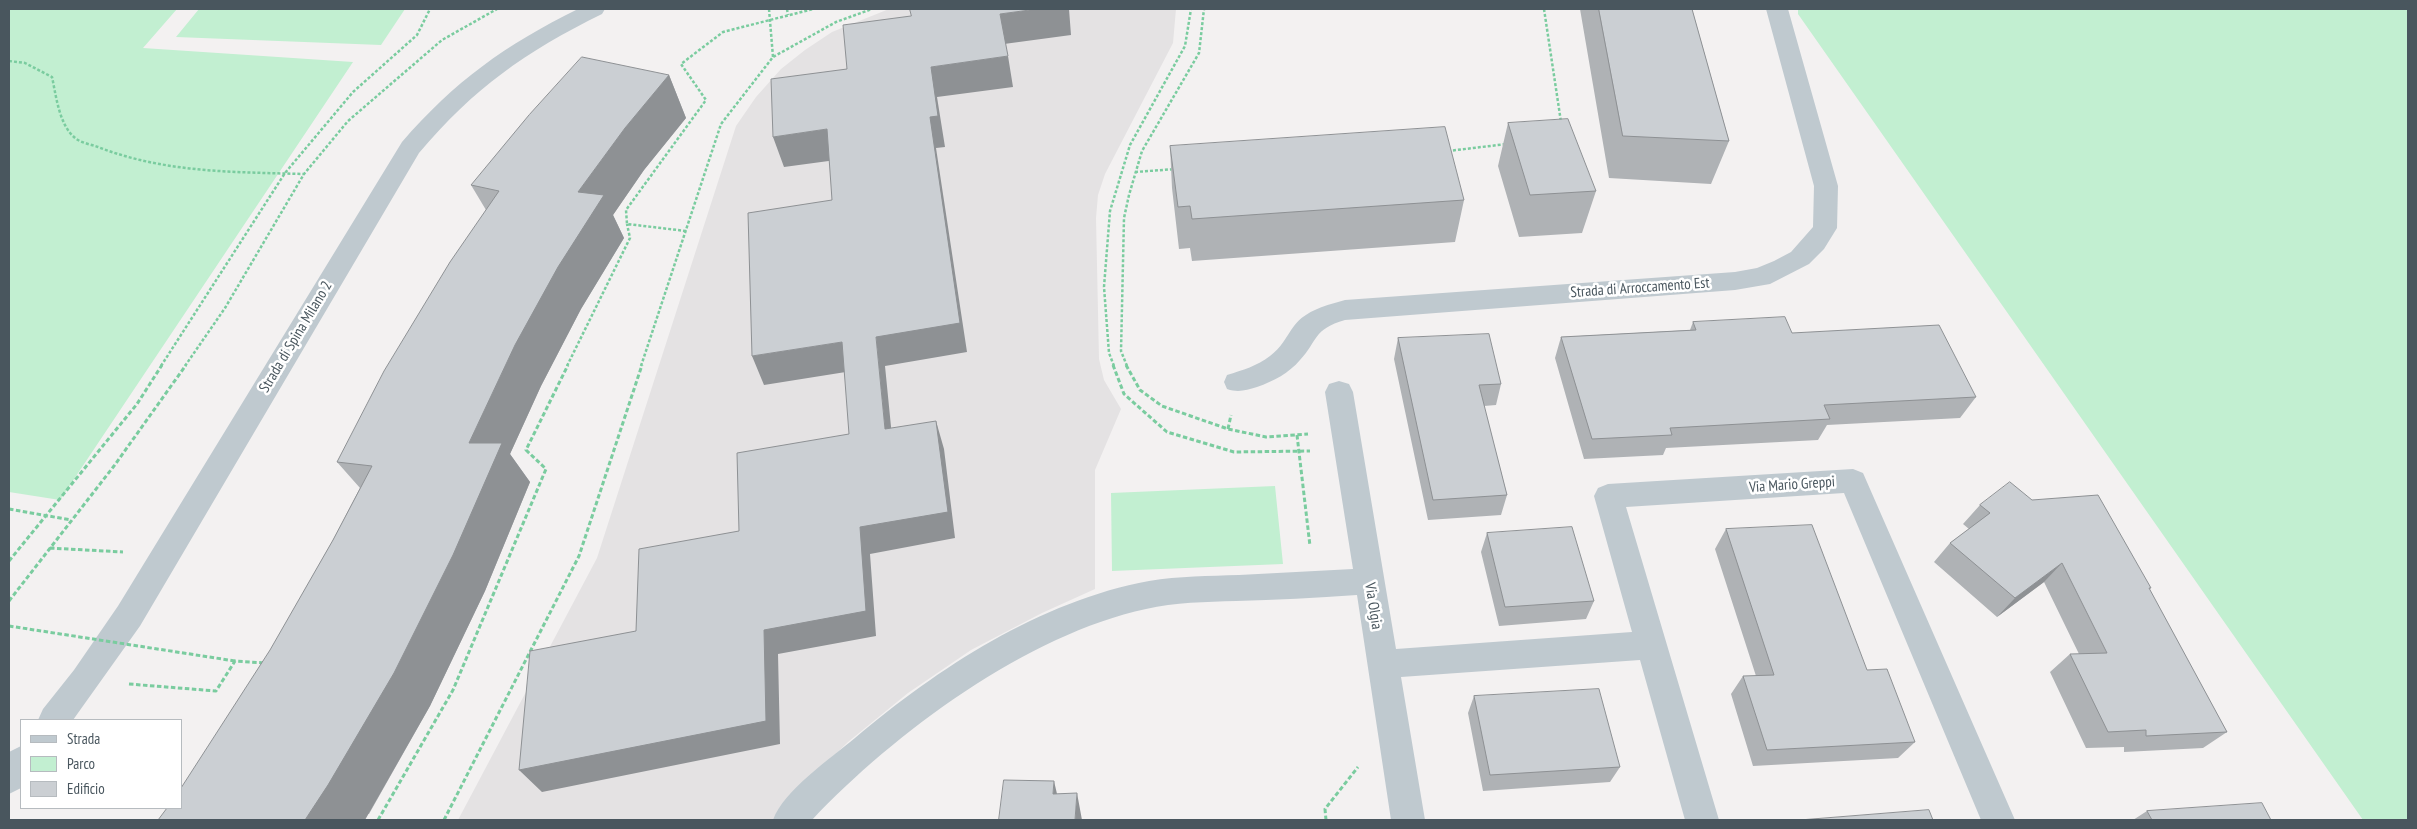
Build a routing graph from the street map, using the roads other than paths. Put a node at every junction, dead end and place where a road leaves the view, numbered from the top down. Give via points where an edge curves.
1 (594, 9) edge
2 (1777, 9) edge
3 (1237, 382) dead end
4 (1338, 392) dead end
5 (1369, 581) junction
6 (1651, 645) junction
7 (1383, 664) junction
8 (55, 719) edge
9 (20, 763) edge
10 (9, 778) edge
11 (790, 820) edge
12 (1408, 820) edge
13 (1702, 820) edge
14 (1998, 820) edge

1 - 8 street, Strada di Spina Milano 2 via 528,44 490,69 452,101 410,148 129,616
2 - 3 street, Strada di Arroccamento Est via 1826,186 1825,228 1800,258 1761,277 1735,282 1345,310 1326,314 1305,331 1292,352 1278,365 1259,377
4 - 5 street, Via Olgia
5 - 7 street, Via Olgia
5 - 11 street via 1199,589 1147,595 1068,620 1004,652 940,691 872,743 808,799
6 - 7 street
6 - 13 street, Via Mario Greppi
6 - 14 street, Via Mario Greppi via 1608,496 1853,481
7 - 12 street, Via Olgia
9 - 10 street

